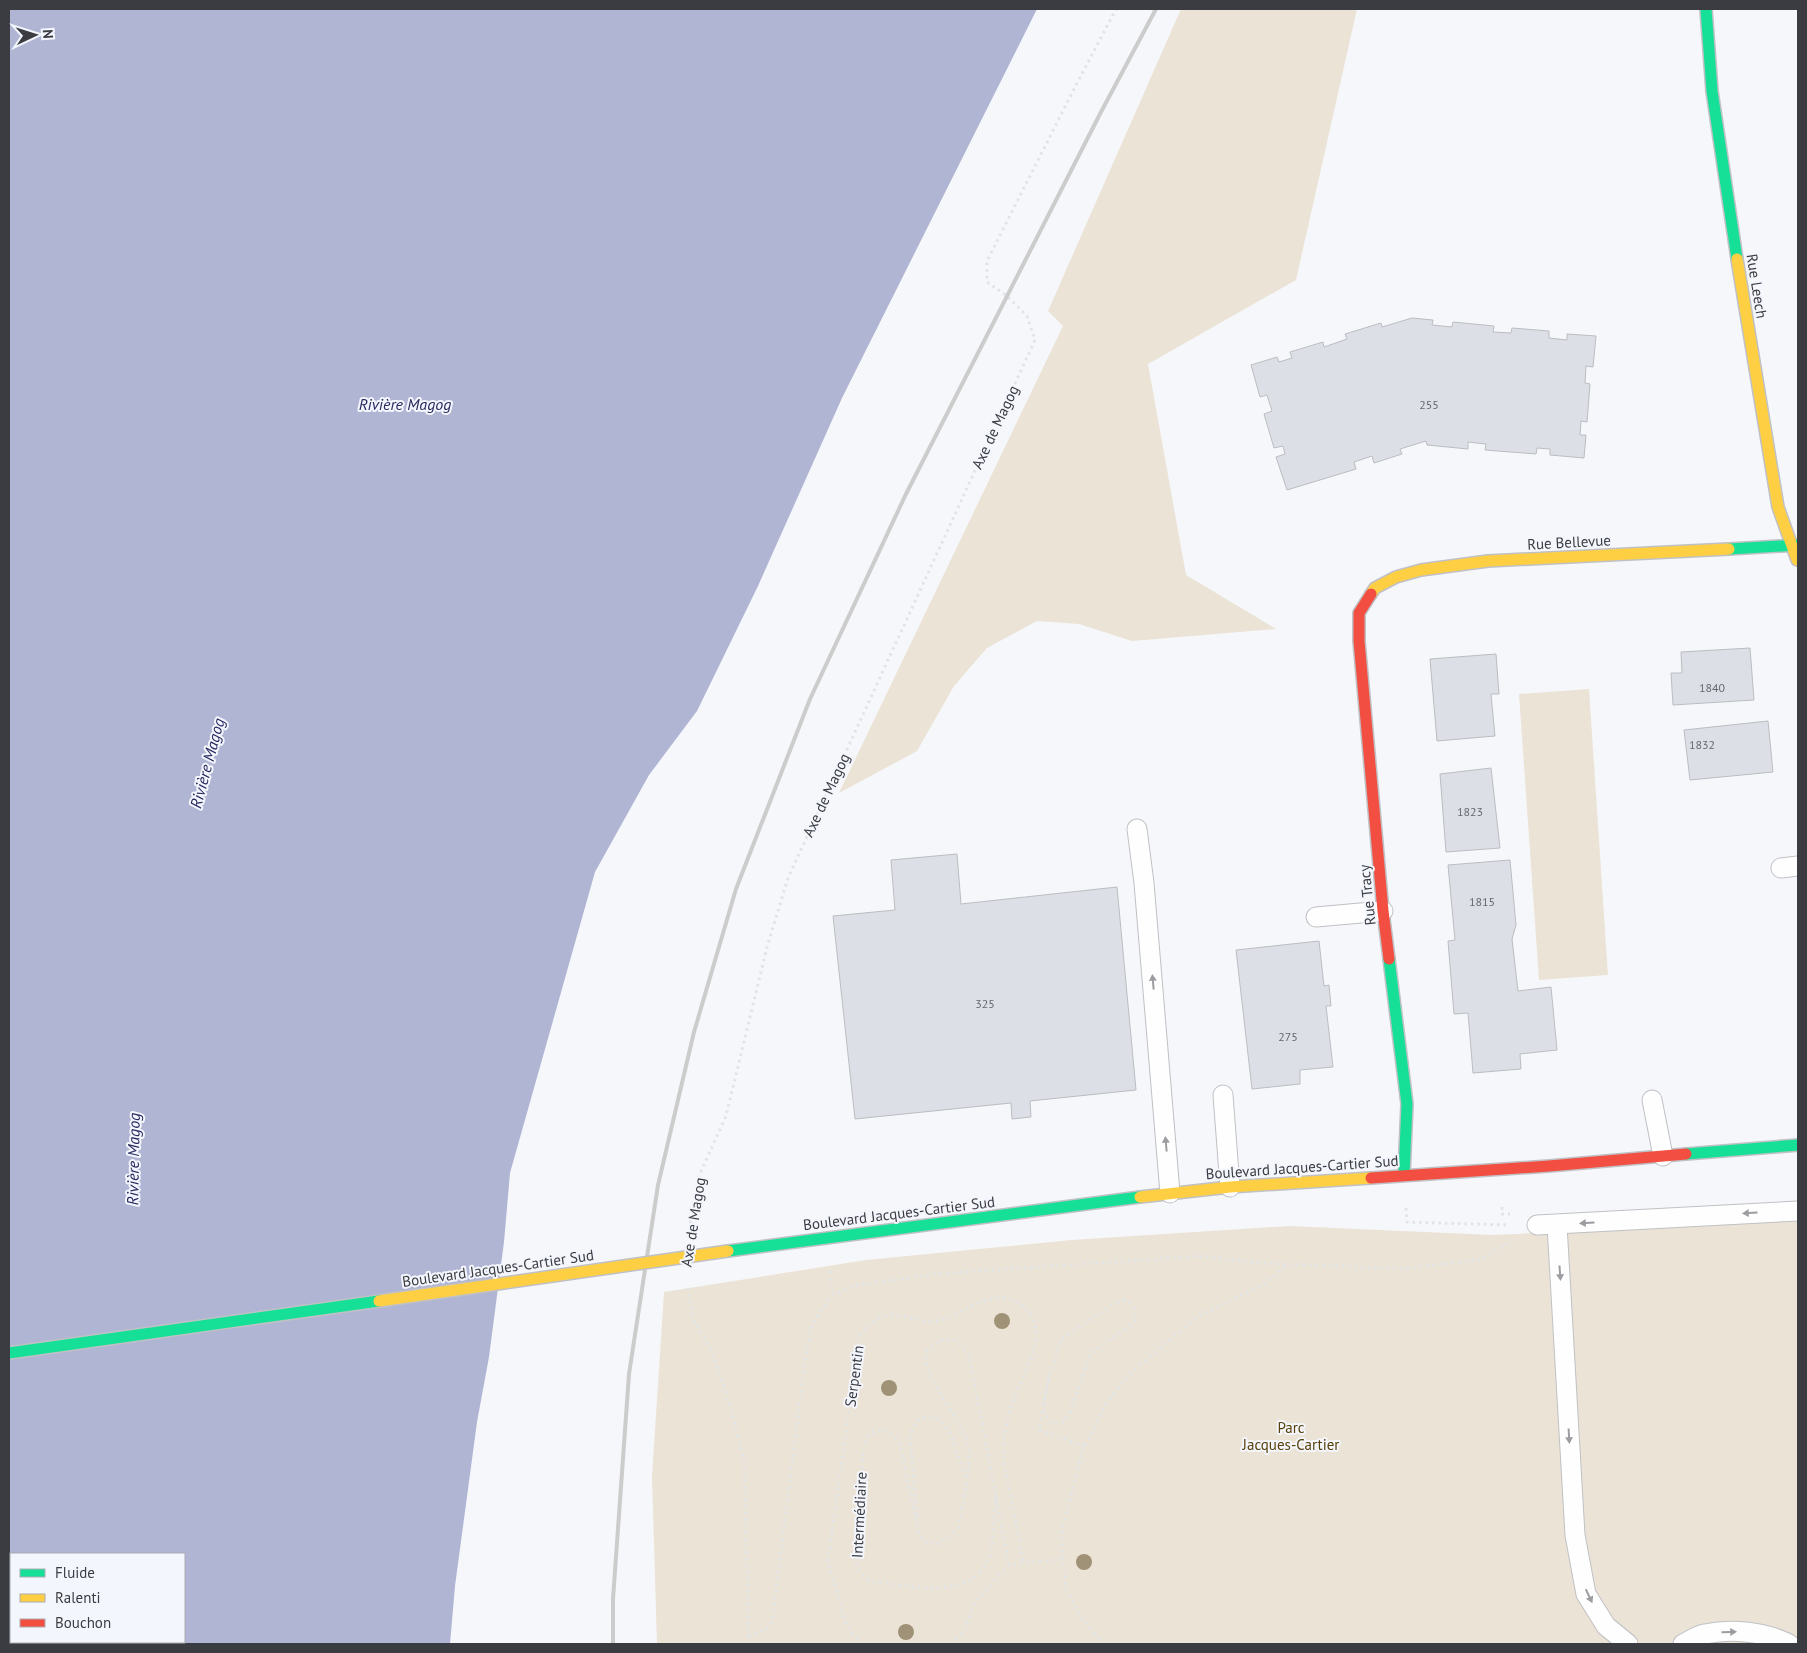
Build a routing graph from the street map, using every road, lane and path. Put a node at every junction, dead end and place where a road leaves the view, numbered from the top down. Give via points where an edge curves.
1 (1116, 9) edge
2 (1706, 9) edge
3 (1794, 545) edge
4 (1798, 564) edge
5 (1359, 612) joint
6 (1137, 829) dead end
7 (1383, 911) junction
8 (1316, 916) dead end
9 (1223, 1095) dead end
10 (1652, 1100) dead end
11 (1798, 1145) edge
12 (1663, 1156) junction
13 (1404, 1175) junction
14 (1230, 1187) junction
15 (1170, 1193) junction
16 (1502, 1207) dead end
17 (1798, 1211) edge
18 (1502, 1214) dead end
19 (1536, 1225) junction
20 (1557, 1225) junction
21 (689, 1230) dead end
22 (1287, 1264) junction
23 (687, 1284) dead end
24 (9, 1353) edge
25 (1049, 1377) junction
26 (1085, 1446) junction
27 (967, 1484) junction
28 (996, 1496) junction
29 (918, 1529) junction
30 (1063, 1559) junction
31 (1023, 1563) junction
32 (1009, 1565) junction
33 (748, 1635) junction
34 (749, 1644) edge
35 (862, 1644) edge
36 (951, 1644) edge
37 (1104, 1644) edge
38 (1628, 1644) edge
39 (1683, 1644) edge
40 (1789, 1644) edge

1 - 21 path, Axe de Magog via 987,261 987,282 1028,316 1035,340 788,878 767,947 726,1116 698,1178
2 - 3 main road, Rue Leech via 1712,91 1730,218 1778,507
3 - 4 main road, Rue Leech
3 - 5 main road, Rue Bellevue via 1488,561 1421,570 1374,588
5 - 7 main road, Rue Tracy
15 -> 6 lane
7 - 8 lane
7 - 13 main road, Rue Tracy via 1407,1104
9 - 14 lane
10 - 12 lane
11 - 12 main road, Boulevard Jacques-Cartier Sud
12 - 13 main road, Boulevard Jacques-Cartier Sud
13 - 14 main road, Boulevard Jacques-Cartier Sud
13 - 19 path via 1407,1222
14 - 15 main road, Boulevard Jacques-Cartier Sud
15 - 24 main road, Boulevard Jacques-Cartier Sud, bridge via 728,1251
16 - 18 path
17 -> 20 lane
19 - 20 lane
19 - 22 path via 1482,1259 1404,1269
20 -> 38 lane via 1575,1535 1586,1594 1606,1626
22 - 26 path via 1263,1285 1198,1316 1133,1371 1107,1402
22 - 33 path via 1200,1256 935,1274 858,1285 829,1299 812,1324 805,1361 772,1622 767,1629
23 - 33 path, Axe de Magog via 694,1322 710,1348 725,1388 744,1460
25 - 25 path via 1061,1340 1113,1304 1123,1300 1133,1306 1134,1323 1092,1353 1069,1414 1062,1423 1053,1424 1044,1411
25 - 26 path via 1039,1430
26 - 30 path via 1061,1534
27 - 28 path, Intermédiaire via 969,1449 965,1435 925,1361 927,1352 939,1340 956,1340 969,1354
27 - 29 path, Intermédiaire via 958,1529 937,1546 923,1541
27 - 29 path, Intermédiaire via 950,1431 936,1418 925,1417 916,1422 910,1434
28 - 29 path, Intermédiaire via 990,1556 984,1570 972,1579 958,1586 938,1589 864,1578 856,1564 863,1450 867,1436 874,1432 890,1432 899,1440
28 - 32 path, Intermédiaire
30 - 31 path
30 - 37 path via 1066,1589 1081,1618
31 - 32 path
31 - 35 path, Serpentin via 1003,1454 1010,1410 1034,1352 1037,1335 1029,1311 1020,1303 1002,1297 988,1299 940,1320 896,1314 883,1316 859,1336 828,1561 847,1627
32 - 36 path via 973,1605 965,1630
33 - 34 path, Axe de Magog
39 -> 40 lane via 1703,1634 1732,1630 1776,1638

